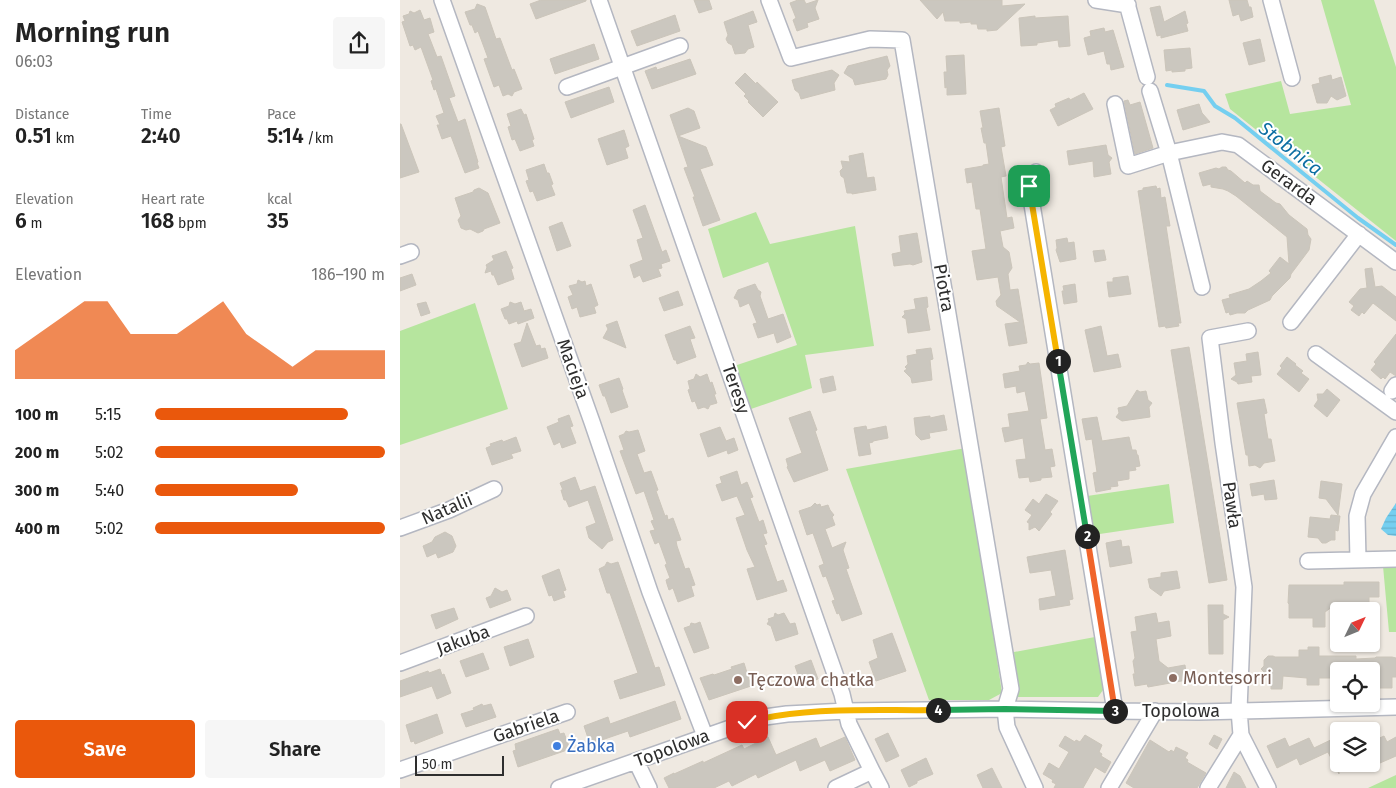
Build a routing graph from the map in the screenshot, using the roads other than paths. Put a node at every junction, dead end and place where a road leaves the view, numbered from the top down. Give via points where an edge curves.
1 (442, 0) edge
2 (599, 0) edge
3 (769, 0) edge
4 (1096, 0) edge
5 (1271, 0) edge
6 (1127, 3) edge
7 (680, 46) dead end
8 (623, 67) junction
9 (1292, 78) dead end
10 (567, 87) dead end
11 (1115, 104) dead end
12 (1169, 153) junction
13 (1036, 172) dead end
14 (1359, 234) junction
15 (1396, 262) edge
16 (1202, 287) dead end
17 (1291, 322) dead end
18 (1248, 331) dead end
19 (1316, 354) dead end
20 (1396, 412) edge
21 (1396, 437) edge
22 (494, 489) dead end
23 (400, 528) edge
24 (1358, 560) junction
25 (1396, 560) edge
26 (1308, 561) dead end
27 (526, 616) dead end
28 (400, 663) edge
29 (1396, 707) edge
30 (1005, 709) junction
31 (1239, 710) junction
32 (846, 711) junction
33 (1115, 711) junction
34 (567, 712) dead end
35 (1155, 712) junction
36 (1241, 735) junction
37 (705, 736) junction
38 (636, 761) junction
39 (400, 770) edge
40 (872, 771) junction
41 (559, 788) edge
42 (649, 788) edge
43 (836, 788) edge
44 (881, 788) edge
45 (1035, 788) edge
46 (1109, 788) edge
47 (1208, 788) edge
48 (1268, 788) edge

1 - 37 street, Macieja via 650,592
2 - 8 street, Teresy
3 - 30 street, Piotra via 791,58 870,39 902,40 1011,689
4 - 6 street
5 - 9 street
6 - 12 street
7 - 8 street
8 - 10 street
8 - 32 street, Teresy
11 - 12 street, Gerarda via 1128,166
12 - 14 street, Gerarda via 1222,142 1238,145
12 - 16 street
13 - 33 street via 1029,186
14 - 15 street, Gerarda
14 - 17 street
18 - 31 street, Pawła via 1210,338 1244,587
19 - 20 street
21 - 24 street via 1364,494 1357,516
22 - 23 street, Natalii
24 - 25 street
24 - 26 street
27 - 28 street, Jakuba
29 - 31 street, Topolowa
30 - 32 street, Topolowa
30 - 33 street, Topolowa
30 - 45 street via 1007,727
31 - 35 street, Topolowa
31 - 36 street
32 - 37 street, Topolowa via 765,717
32 - 40 street
33 - 35 street, Topolowa
34 - 39 street, Gabriela
35 - 46 street
36 - 47 street
36 - 48 street
37 - 38 street, Topolowa
38 - 41 street, Topolowa
38 - 42 street
40 - 43 street
40 - 44 street

